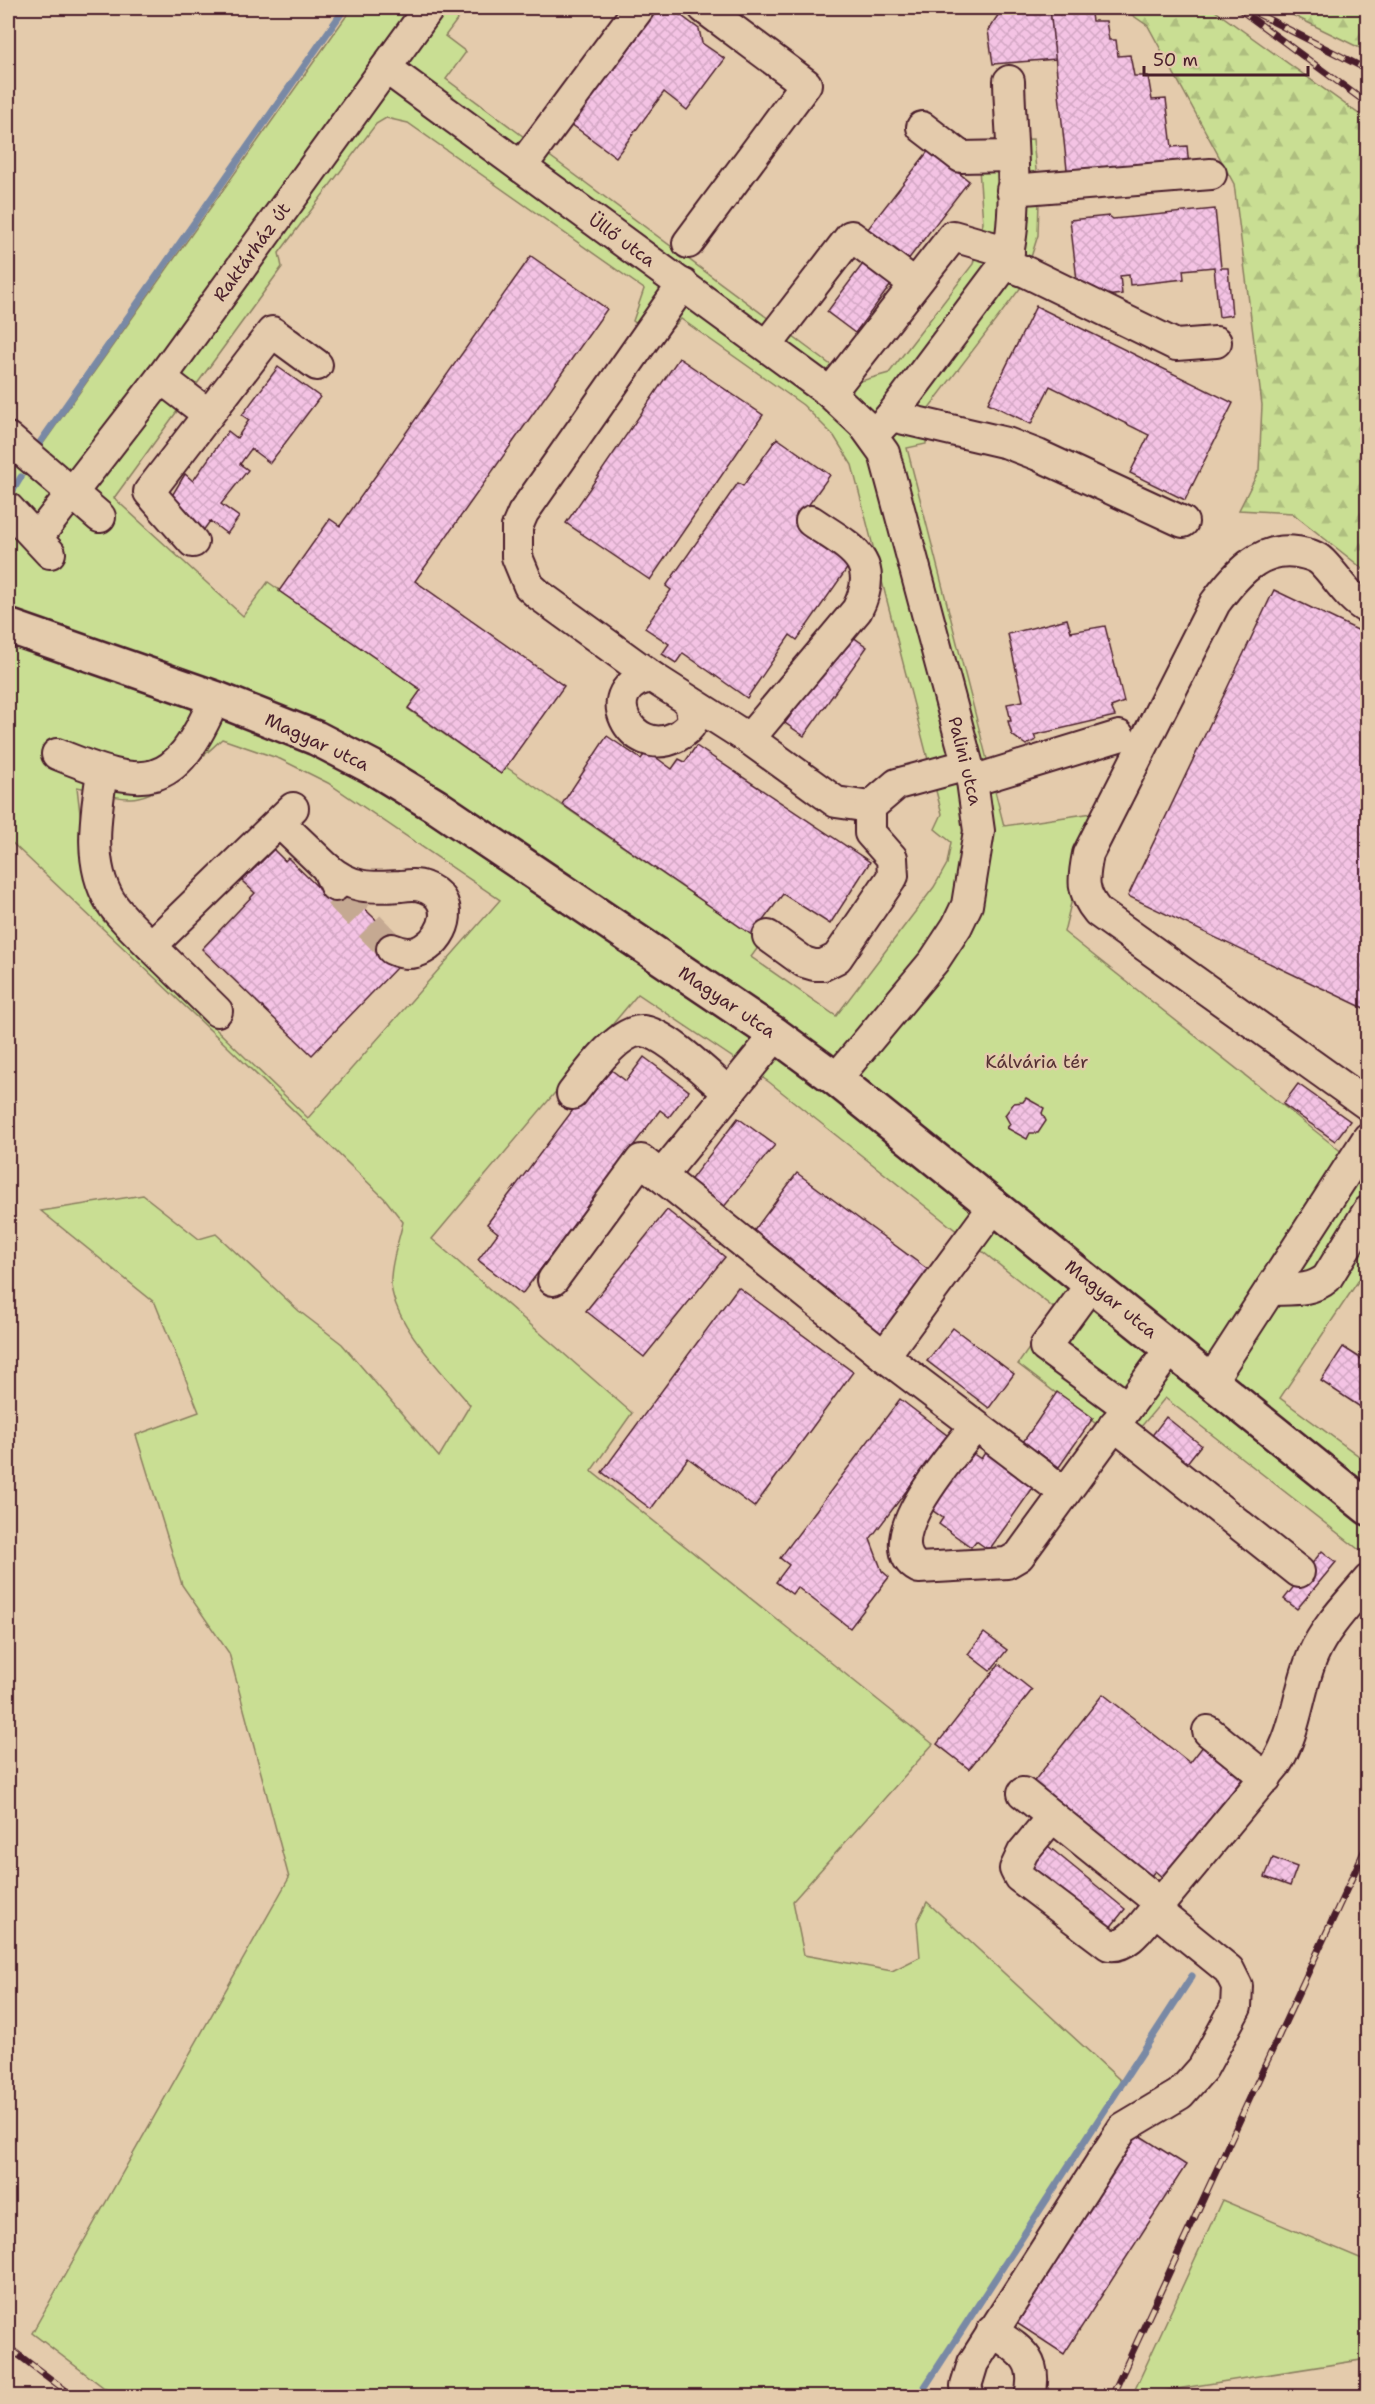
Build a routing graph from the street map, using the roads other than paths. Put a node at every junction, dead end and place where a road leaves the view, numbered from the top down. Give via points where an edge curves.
1 (429, 8) edge
2 (639, 8) edge
3 (704, 8) edge
4 (386, 68) junction
5 (1009, 81) dead end
6 (922, 127) dead end
7 (1011, 148) junction
8 (520, 167) junction
9 (1211, 174) dead end
10 (1012, 190) junction
11 (688, 243) dead end
12 (1007, 258) junction
13 (683, 284) junction
14 (915, 284) junction
15 (1216, 342) dead end
16 (766, 345) junction
17 (317, 365) dead end
18 (161, 378) junction
19 (830, 393) junction
20 (208, 414) junction
21 (873, 422) junction
22 (8, 438) edge
23 (72, 494) junction
24 (8, 508) edge
25 (100, 517) dead end
26 (811, 521) dead end
27 (1183, 522) dead end
28 (193, 542) dead end
29 (1368, 609) edge
30 (8, 626) edge
31 (652, 677) junction
32 (215, 698) junction
33 (690, 702) junction
34 (685, 732) junction
35 (739, 732) junction
36 (1119, 736) dead end
37 (57, 754) dead end
38 (102, 772) junction
39 (969, 773) junction
40 (870, 807) junction
41 (768, 936) dead end
42 (151, 946) junction
43 (392, 949) dead end
44 (217, 1011) dead end
45 (776, 1035) junction
46 (836, 1079) junction
47 (729, 1093) junction
48 (572, 1094) dead end
49 (1368, 1104) edge
50 (1359, 1162) edge
51 (662, 1175) junction
52 (995, 1205) junction
53 (1368, 1211) edge
54 (553, 1280) dead end
55 (1091, 1284) junction
56 (1270, 1290) junction
57 (1171, 1348) junction
58 (884, 1356) junction
59 (1211, 1381) junction
60 (1121, 1416) junction
61 (975, 1426) junction
62 (1065, 1493) junction
63 (1368, 1508) edge
64 (1299, 1572) dead end
65 (1368, 1580) edge
66 (1208, 1731) dead end
67 (1266, 1778) junction
68 (1023, 1793) dead end
69 (1052, 1817) junction
70 (1157, 1907) junction
71 (992, 2331) junction
72 (969, 2397) edge
73 (1030, 2397) edge

1 - 4 street, Raktárház út
2 - 8 street
3 - 11 street via 806,84
4 - 8 street, Üllő utca
4 - 18 street, Raktárház út
5 - 7 street
6 - 7 street via 962,157
7 - 10 street
8 - 13 street, Üllő utca
9 - 10 street
10 - 12 street
12 - 14 street via 953,236
12 - 15 street via 1026,272 1176,345
12 - 21 street
13 - 16 street, Üllő utca
13 - 31 street via 523,513 516,537 517,557 529,586
14 - 16 street via 851,236
14 - 19 street
16 - 19 street, Üllő utca
17 - 20 street via 272,332
18 - 20 street
18 - 23 street, Raktárház út
19 - 21 street, Üllő utca
20 - 28 street via 149,492
21 - 27 street via 1006,443
21 - 39 street, Palini utca via 889,464
22 - 23 street
23 - 24 street, Raktárház út via 44,546
23 - 25 street
26 - 35 street via 860,556 867,578 864,594 856,610
29 - 49 street via 1354,601 1313,555 1286,551 1254,561 1239,572 1215,603 1088,854 1083,889 1098,912
30 - 32 main road, Magyar utca
31 - 33 street
31 - 34 street via 629,687 621,704 623,719 652,741 669,740
32 - 38 street via 195,742 175,764 143,778
32 - 45 main road, Magyar utca via 344,751 404,786
33 - 34 street via 693,721
33 - 35 street
34 - 35 street via 701,725
35 - 40 street via 836,802
36 - 39 street
37 - 38 street
38 - 42 street via 95,846 102,885 119,912
39 - 40 street via 897,784
39 - 46 street, Palini utca via 979,831 967,905 933,961
40 - 41 street via 870,833 892,858 893,876 844,949 830,963 814,965
42 - 43 street via 286,815 333,881 344,880 360,887 423,886 437,895 446,915 436,938 415,952
42 - 44 street
45 - 46 main road, Magyar utca
45 - 47 street
46 - 52 main road, Magyar utca
47 - 48 street via 664,1040 644,1031 636,1032 608,1051
47 - 51 street
50 - 56 street
51 - 54 street via 641,1160
51 - 58 street
52 - 55 main road, Magyar utca
52 - 58 street
53 - 56 street via 1320,1284 1312,1288
55 - 57 main road, Magyar utca
55 - 60 street via 1045,1347
56 - 59 street
57 - 59 main road, Magyar utca
57 - 60 street
58 - 61 street
59 - 63 main road, Magyar utca
60 - 62 street
60 - 64 street
61 - 62 street
61 - 62 street via 908,1522 904,1550 912,1565 928,1569 1007,1563 1020,1556
65 - 67 street via 1316,1648 1287,1743
66 - 67 street
67 - 70 street
68 - 69 street
69 - 70 street
69 - 70 street via 1016,1866 1024,1882 1109,1945 1130,1939
70 - 71 street via 1229,1970 1237,1986 1236,2007 1192,2084 1123,2128
71 - 72 street via 967,2377
71 - 73 street via 1029,2360 1033,2372

